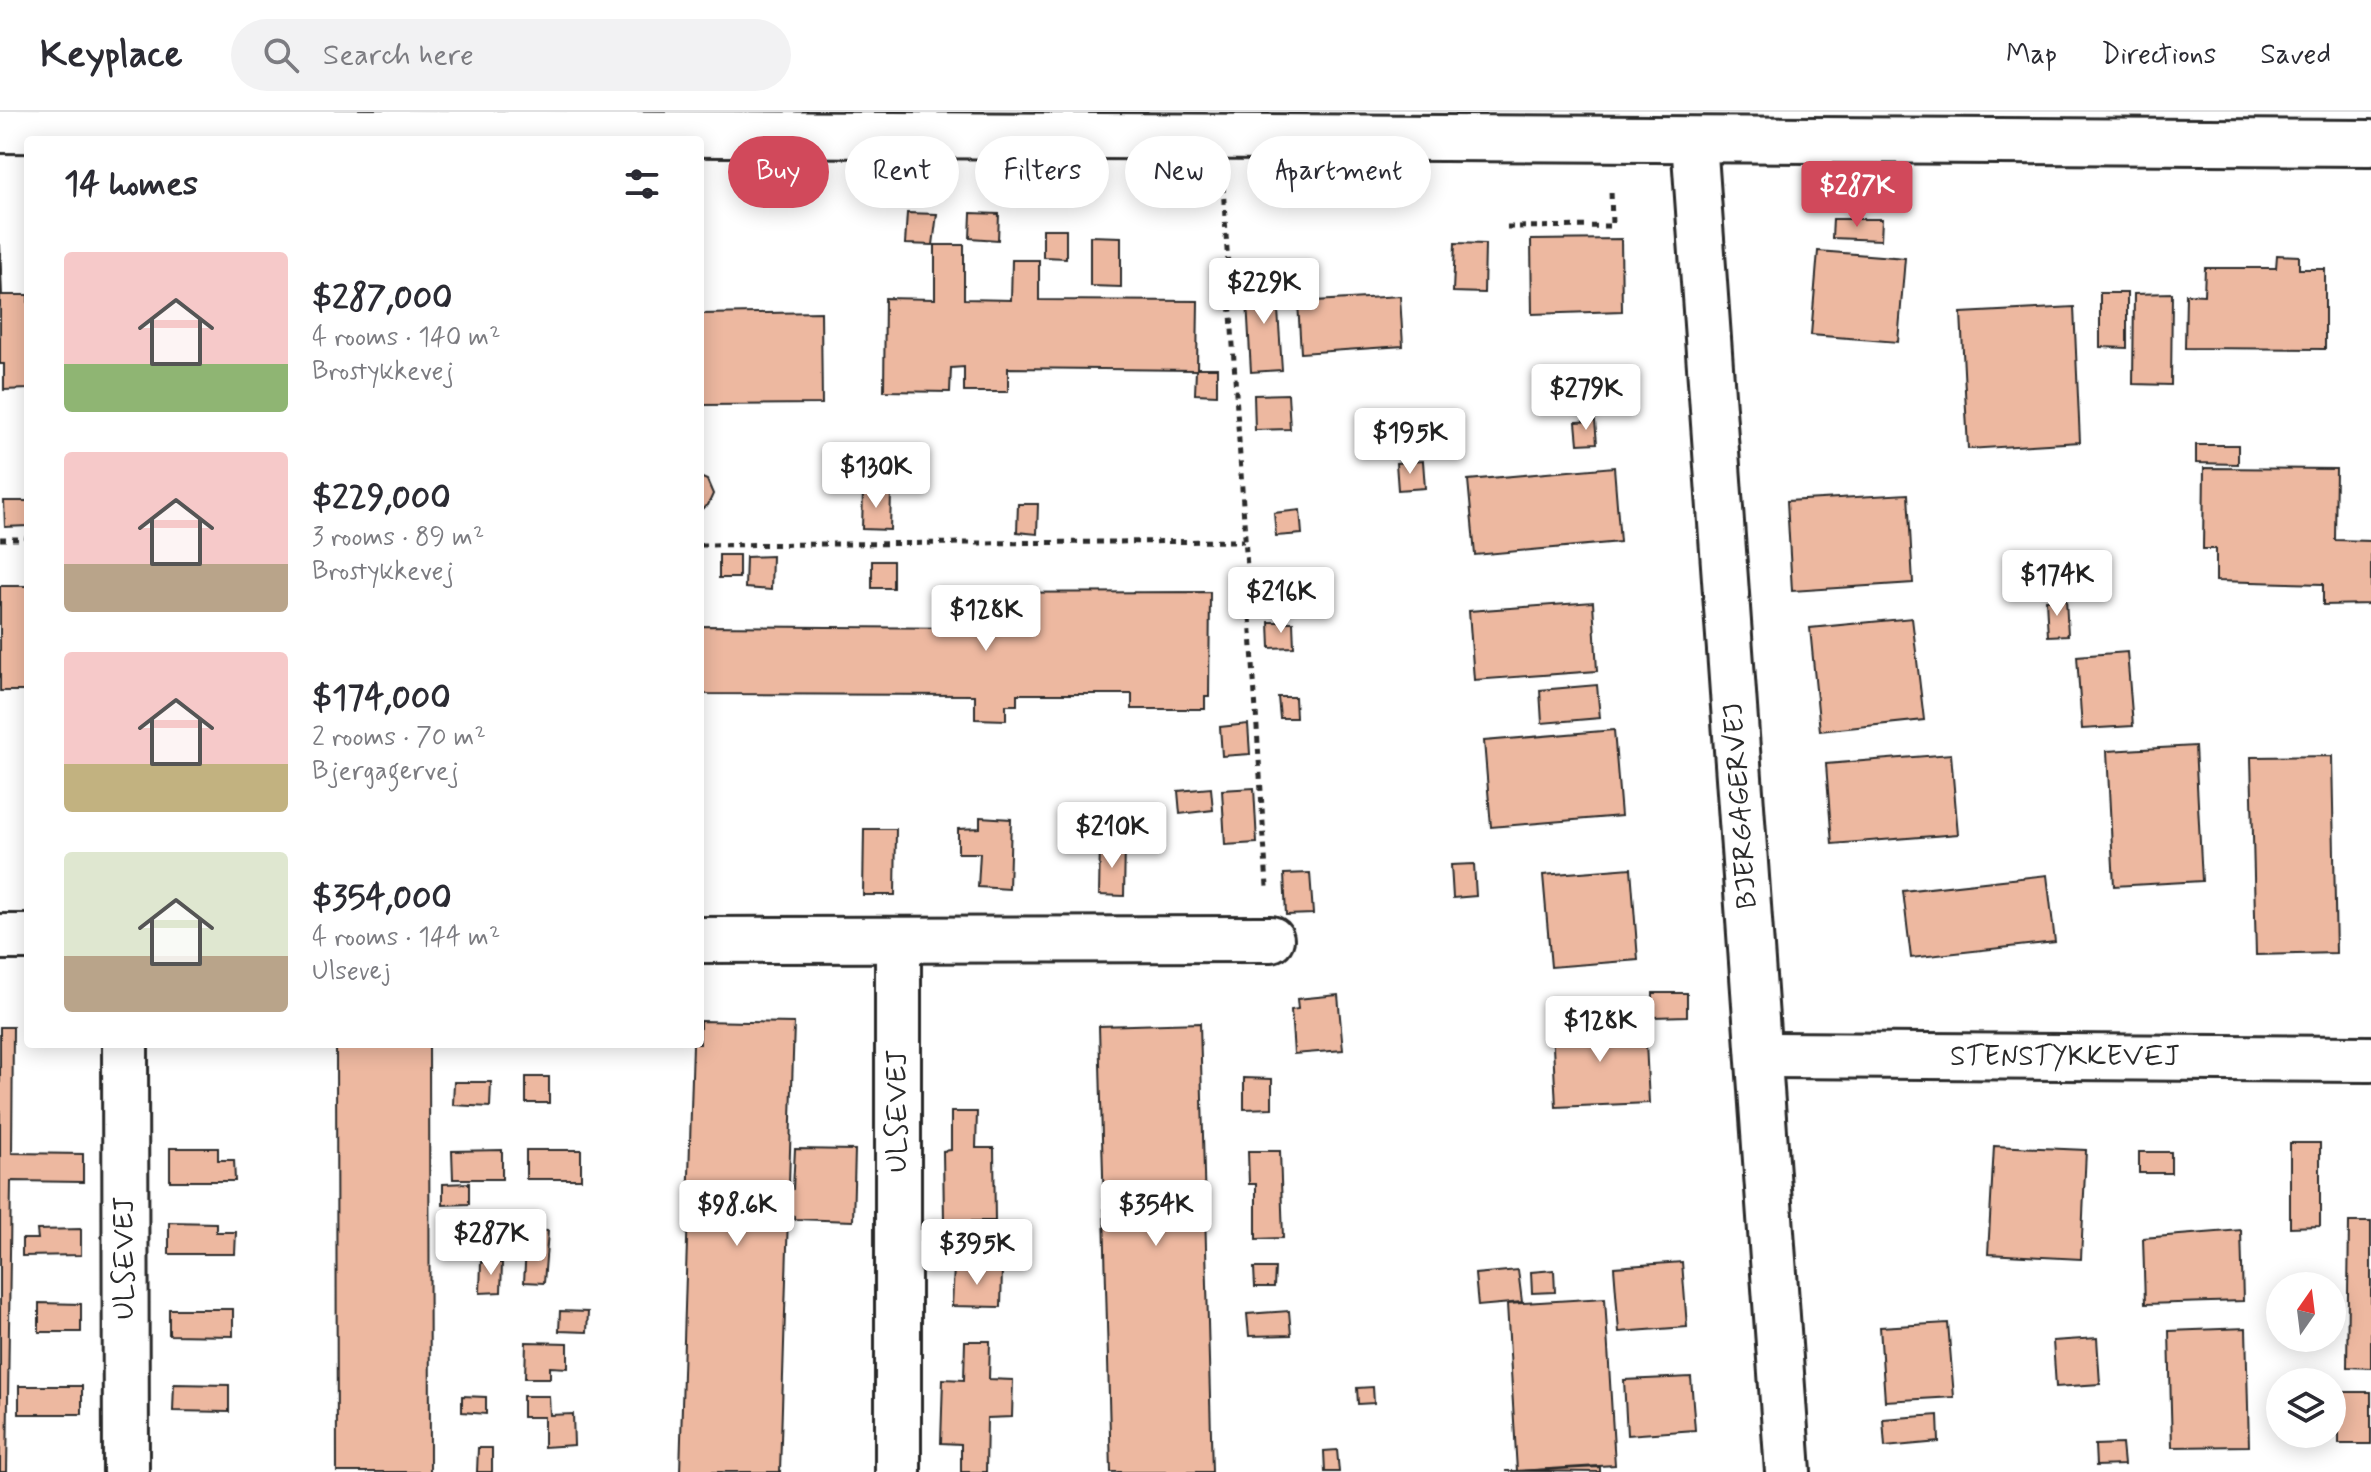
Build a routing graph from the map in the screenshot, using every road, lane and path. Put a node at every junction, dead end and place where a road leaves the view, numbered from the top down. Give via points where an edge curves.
1 (1245, 129) edge
2 (0, 130) edge
3 (1610, 140) junction
4 (1694, 140) junction
5 (2371, 143) edge
6 (1507, 227) dead end
7 (0, 539) edge
8 (24, 539) edge
9 (1244, 541) junction
10 (704, 545) edge
11 (0, 937) edge
12 (24, 937) edge
13 (1271, 939) joint
14 (704, 940) edge
15 (898, 941) junction
16 (125, 1048) edge
17 (1759, 1055) junction
18 (2371, 1059) edge
19 (126, 1472) edge
20 (898, 1472) edge
21 (1788, 1472) edge

1 - 2 street
1 - 3 street
1 - 9 path via 1223,226
3 - 4 street
3 - 6 path via 1612,226
4 - 5 street
4 - 17 street, BJERGAGERVEJ
7 - 8 path
9 - 10 path
9 - 13 path
11 - 12 street
13 - 15 street
14 - 15 street
15 - 20 street, ULSEVEJ
16 - 19 street, ULSEVEJ
17 - 18 street, STENSTYKKEVEJ
17 - 21 street, BJERGAGERVEJ

